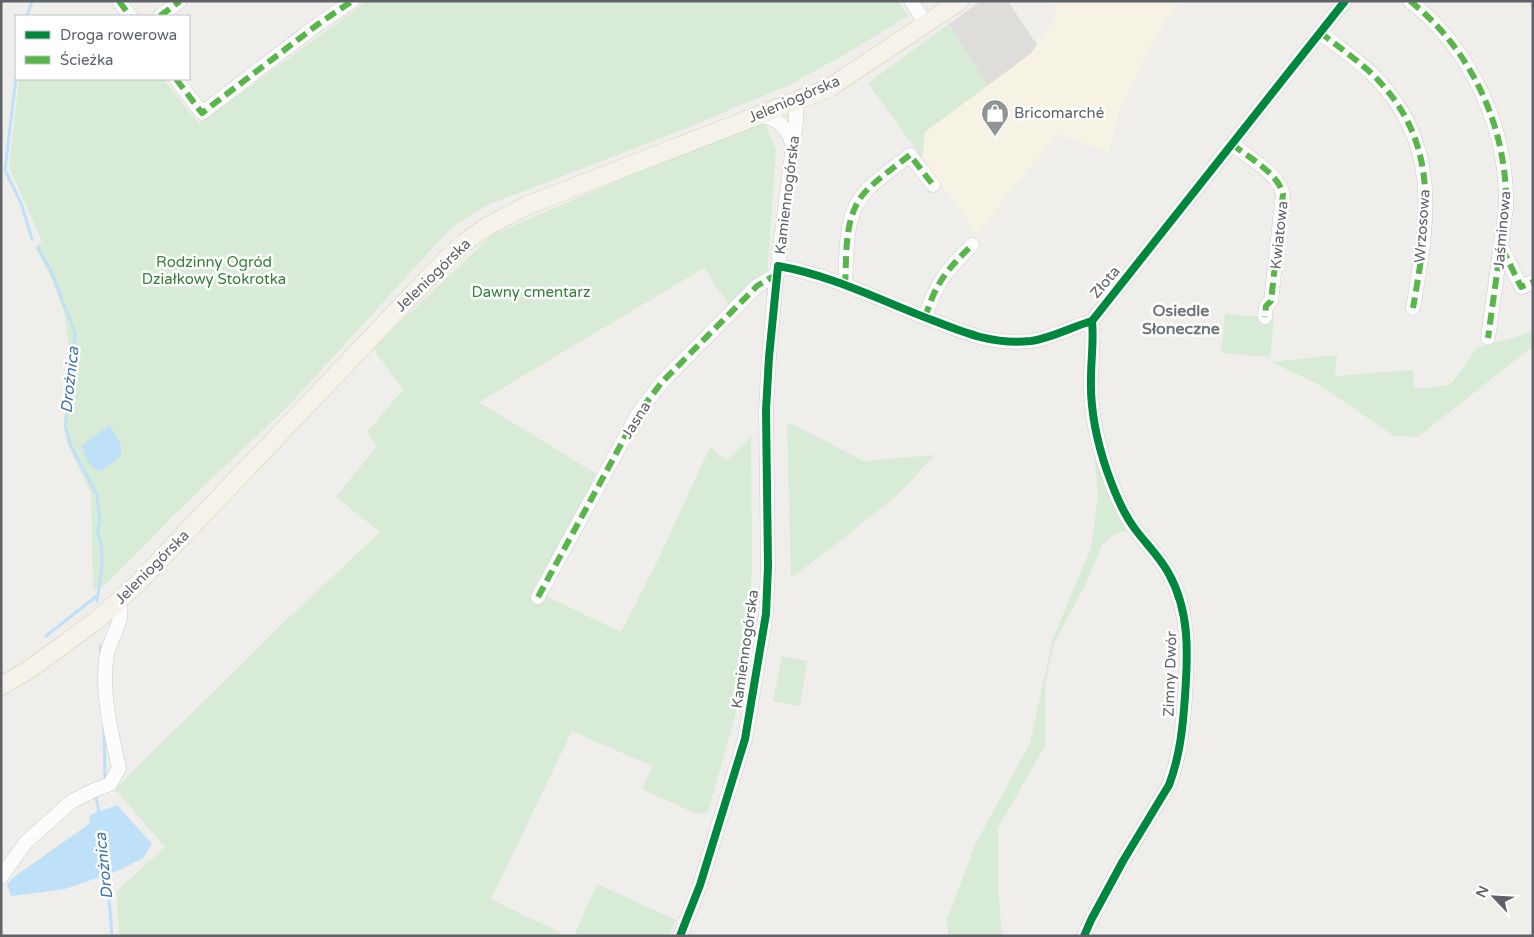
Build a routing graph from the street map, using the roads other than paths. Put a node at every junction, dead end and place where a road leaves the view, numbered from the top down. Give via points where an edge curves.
1 (119, 1) edge
2 (180, 1) edge
3 (352, 1) edge
4 (910, 1) edge
5 (960, 1) edge
6 (1345, 1) edge
7 (1410, 1) edge
8 (129, 15) edge
9 (161, 15) edge
10 (926, 24) junction
11 (1320, 32) junction
12 (177, 80) edge
13 (796, 100) junction
14 (759, 114) junction
15 (1232, 144) junction
16 (793, 145) junction
17 (933, 185) dead end
18 (972, 245) dead end
19 (1502, 248) junction
20 (777, 272) junction
21 (1533, 282) edge
22 (844, 286) junction
23 (1413, 308) dead end
24 (1265, 317) dead end
25 (925, 318) junction
26 (1092, 321) junction
27 (1488, 338) dead end
28 (538, 597) dead end
29 (119, 600) junction
30 (1, 686) edge
31 (1, 877) edge
32 (680, 936) edge
33 (1084, 936) edge

1 - 8 street
2 - 9 street
3 - 12 street via 317,24 202,113
4 - 10 street
5 - 10 main road, Jeleniogórska
6 - 11 street, Złota
7 - 19 street, Jaśminowa via 1440,29 1460,54 1474,76 1493,120 1507,189
10 - 13 main road, Jeleniogórska via 836,84
11 - 15 street, Złota
11 - 23 street, Wrzosowa via 1371,73 1389,93 1412,131 1426,196
13 - 14 main road, Jeleniogórska
13 - 16 street, Kamiennogórska
14 - 16 street via 779,122 788,131
14 - 29 main road, Jeleniogórska via 528,204 464,243
15 - 24 street, Kwiatowa via 1274,177 1283,194 1271,301 1266,306
15 - 26 street, Złota
16 - 20 street, Kamiennogórska
17 - 22 street via 910,155 868,189 856,203 849,225
18 - 25 street via 938,284
19 - 21 street via 1521,287
19 - 27 street, Jaśminowa
20 - 22 street, Złota via 790,268
20 - 28 street, Jasna via 757,286 657,389 637,415
20 - 32 street, Kamiennogórska via 766,410 766,614 745,739 700,885
22 - 25 street, Złota
25 - 26 street, Złota via 979,338 1005,342 1048,337
26 - 33 street, Zimny Dwór via 1091,393 1101,452 1126,514 1173,582 1182,606 1188,655 1183,721 1169,785 1115,875
29 - 30 main road, Jeleniogórska via 90,626 30,670
29 - 31 street via 122,610 106,658 105,683 119,768 110,784 71,802 26,842

